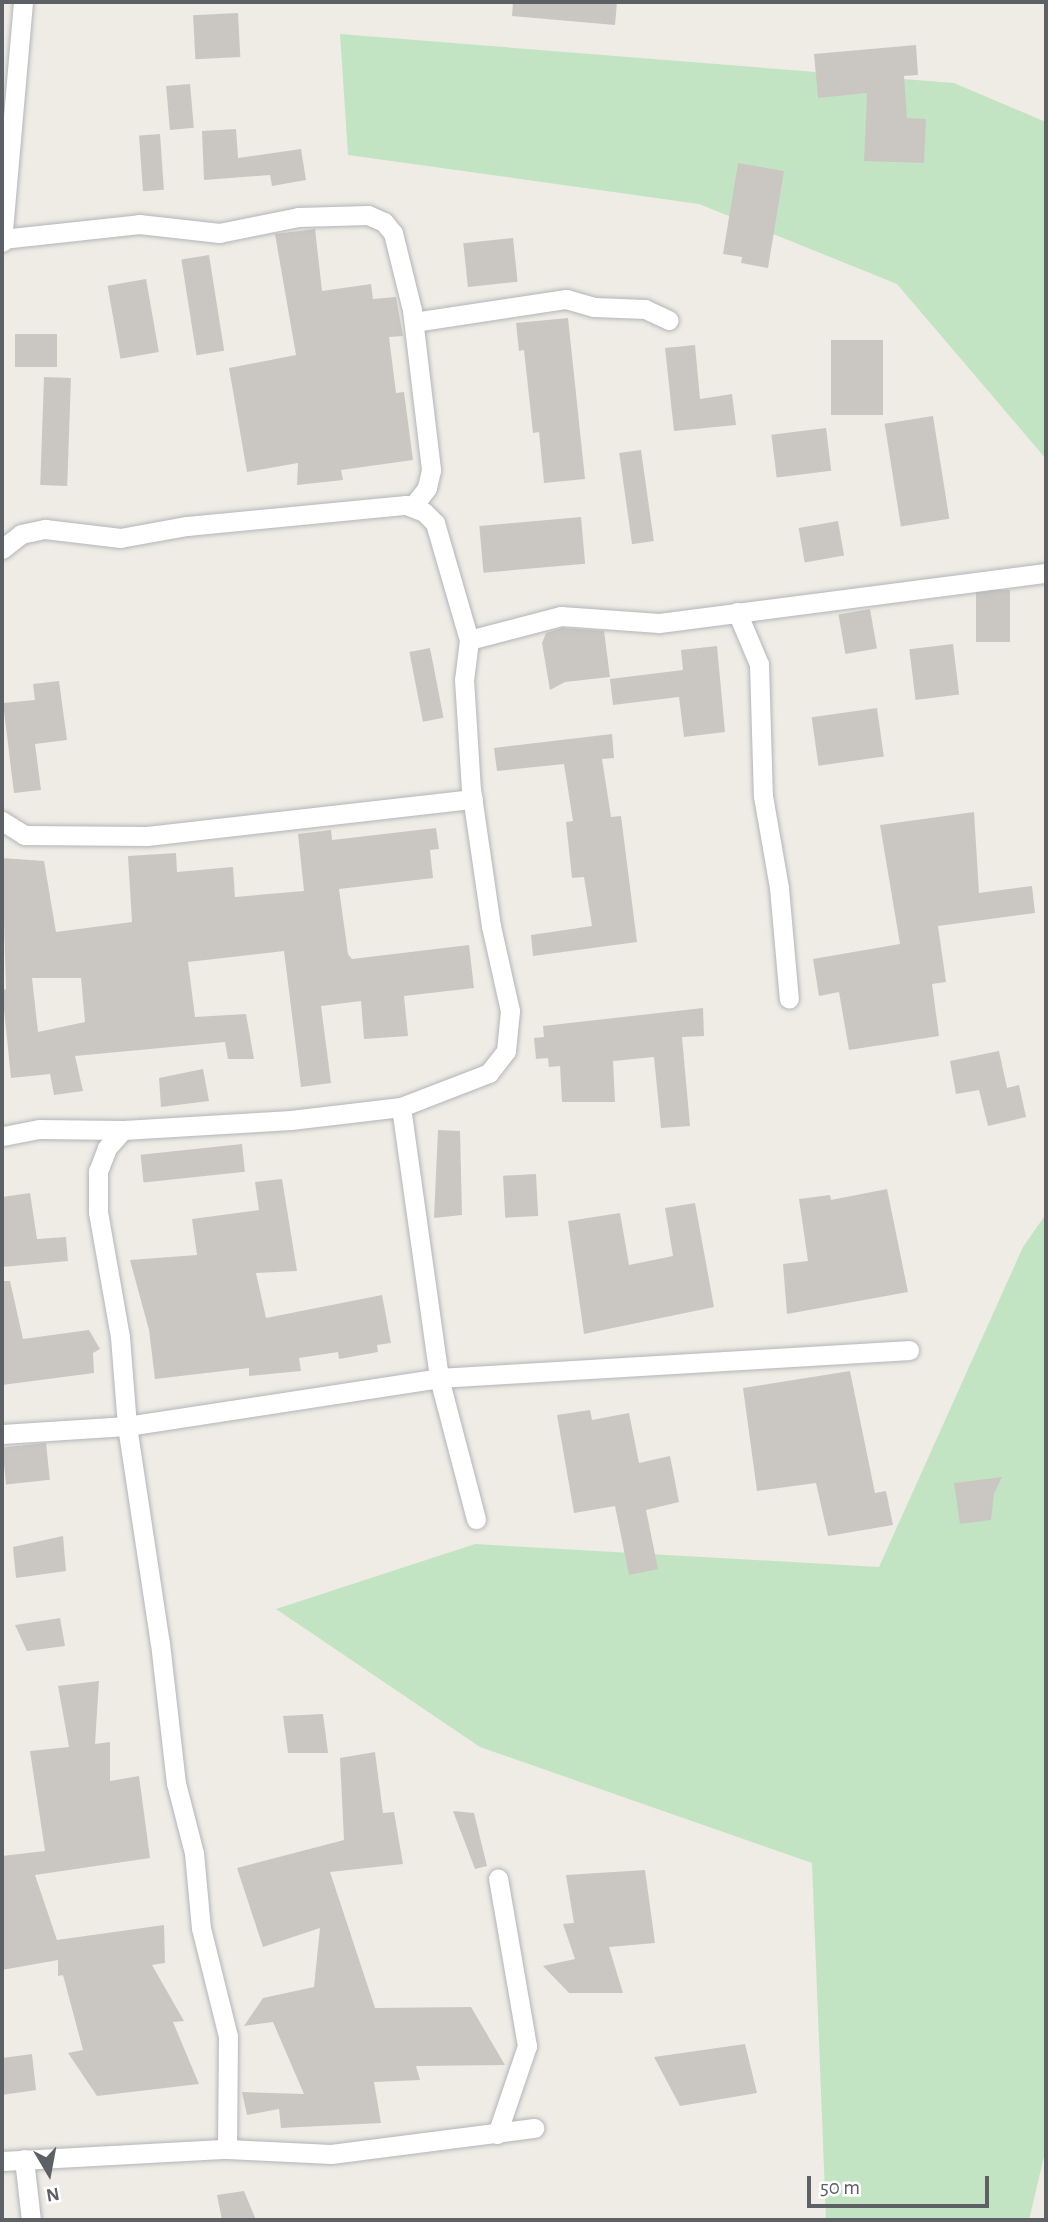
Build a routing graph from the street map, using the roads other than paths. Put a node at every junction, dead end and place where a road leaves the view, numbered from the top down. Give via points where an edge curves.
1 (23, 2) edge
2 (2, 241) edge
3 (669, 320) dead end
4 (414, 323) junction
5 (412, 507) junction
6 (2, 549) edge
7 (1046, 573) edge
8 (737, 612) junction
9 (469, 640) junction
10 (472, 799) junction
11 (2, 821) edge
12 (789, 999) dead end
13 (401, 1107) junction
14 (123, 1130) junction
15 (2, 1136) edge
16 (909, 1350) dead end
17 (439, 1378) junction
18 (127, 1426) junction
19 (2, 1434) edge
20 (476, 1519) dead end
21 (498, 1878) dead end
22 (534, 2128) dead end
23 (497, 2134) junction
24 (227, 2149) junction
25 (24, 2159) junction
26 (2, 2161) edge
27 (31, 2220) edge

1 - 2 street
2 - 4 street via 139,223 219,233 299,217 368,215 393,233
3 - 4 street via 645,309 594,307 566,299
4 - 5 street via 431,470 427,488
5 - 6 street via 187,526 120,538 45,529 21,534
5 - 9 street via 435,523
7 - 8 street
8 - 9 street via 659,623 561,616
8 - 12 street via 759,664 763,796 779,888
9 - 10 street via 464,679
10 - 11 street via 147,836 24,835
10 - 13 street via 491,926 510,1011 506,1051 489,1073
13 - 14 street via 291,1120
13 - 17 street
14 - 15 street via 39,1129
14 - 18 street via 107,1148 98,1171 97,1212 120,1337
16 - 17 street
17 - 18 street
17 - 20 street
18 - 19 street
18 - 24 street via 176,1783 194,1853 201,1928 228,2036
21 - 23 street via 527,2046
22 - 23 street
23 - 24 street via 331,2154
24 - 25 street
25 - 26 street
25 - 27 street

